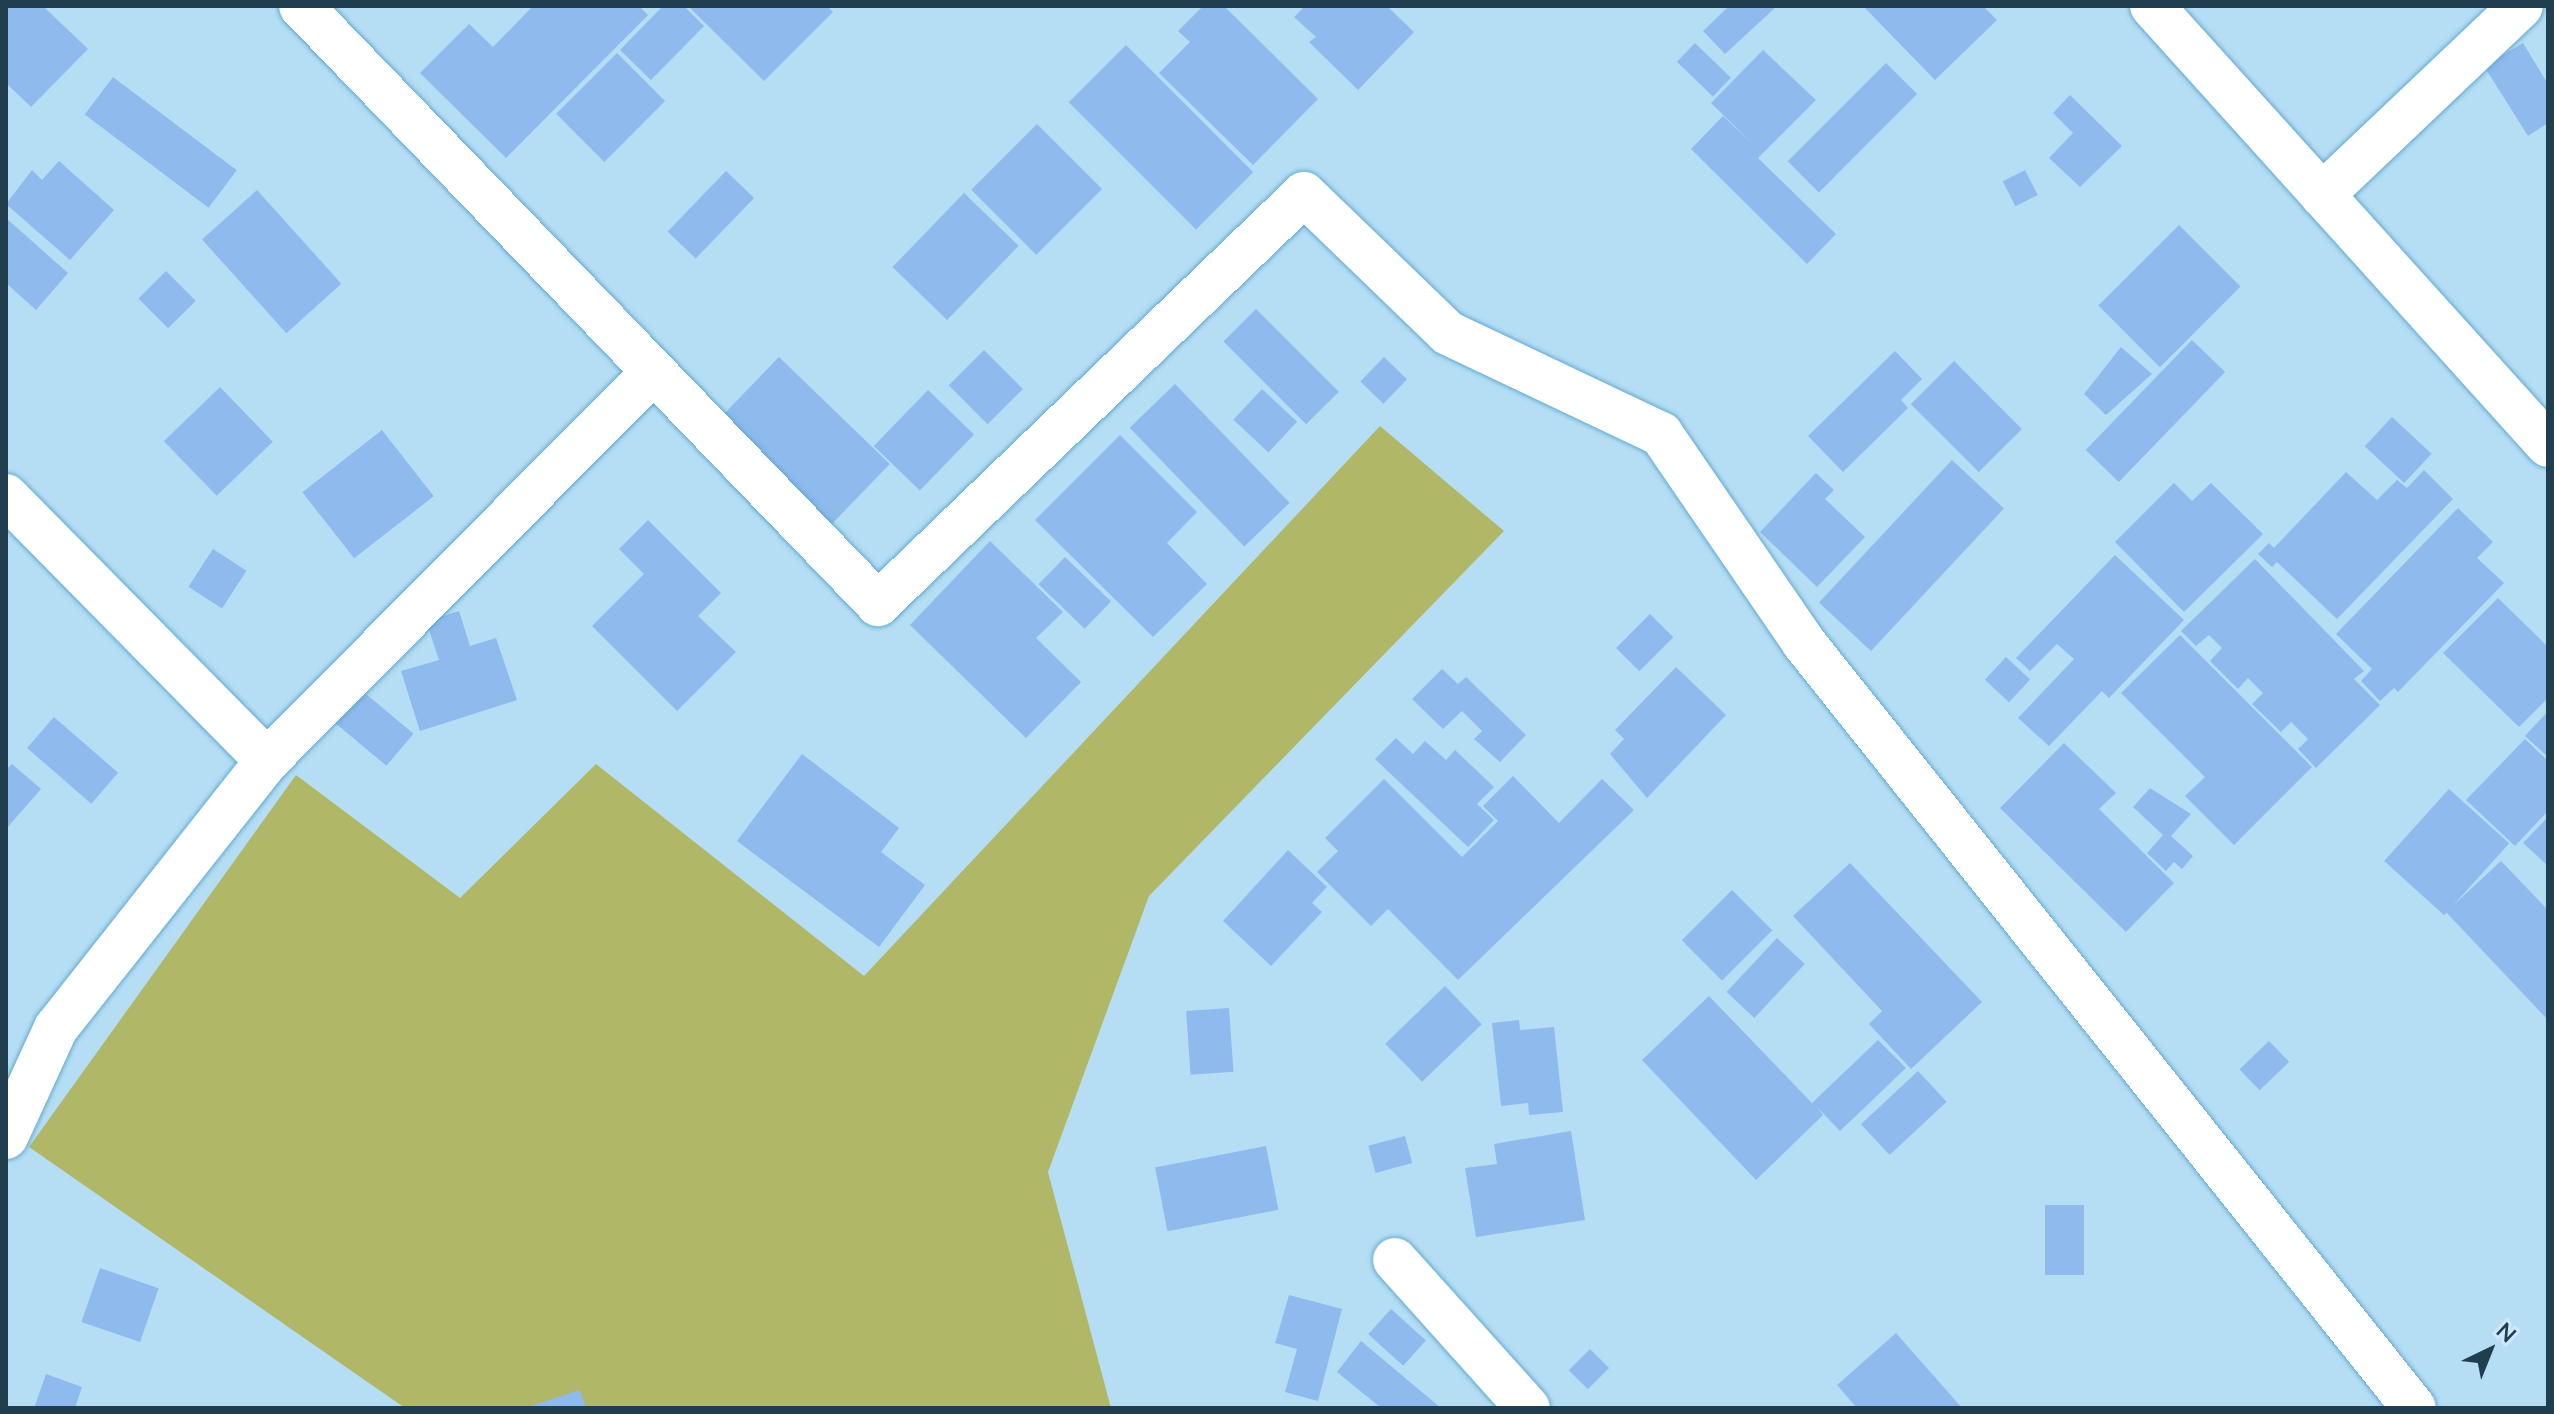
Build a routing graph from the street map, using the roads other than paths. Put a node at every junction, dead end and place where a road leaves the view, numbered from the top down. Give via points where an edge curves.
1 (301, 6) edge
2 (2152, 6) edge
3 (2521, 6) edge
4 (2322, 195) junction
5 (652, 373) junction
6 (2548, 445) edge
7 (6, 496) edge
8 (267, 761) junction
9 (6, 1137) edge
10 (1395, 1260) dead end
11 (1528, 1408) edge
12 (2414, 1408) edge

1 - 5 street
2 - 4 street
3 - 4 street
4 - 6 street
5 - 8 street
5 - 12 street via 878,604 1304,194 1448,333 1661,434 1804,643
7 - 8 street
8 - 9 street via 56,1028
10 - 11 street

